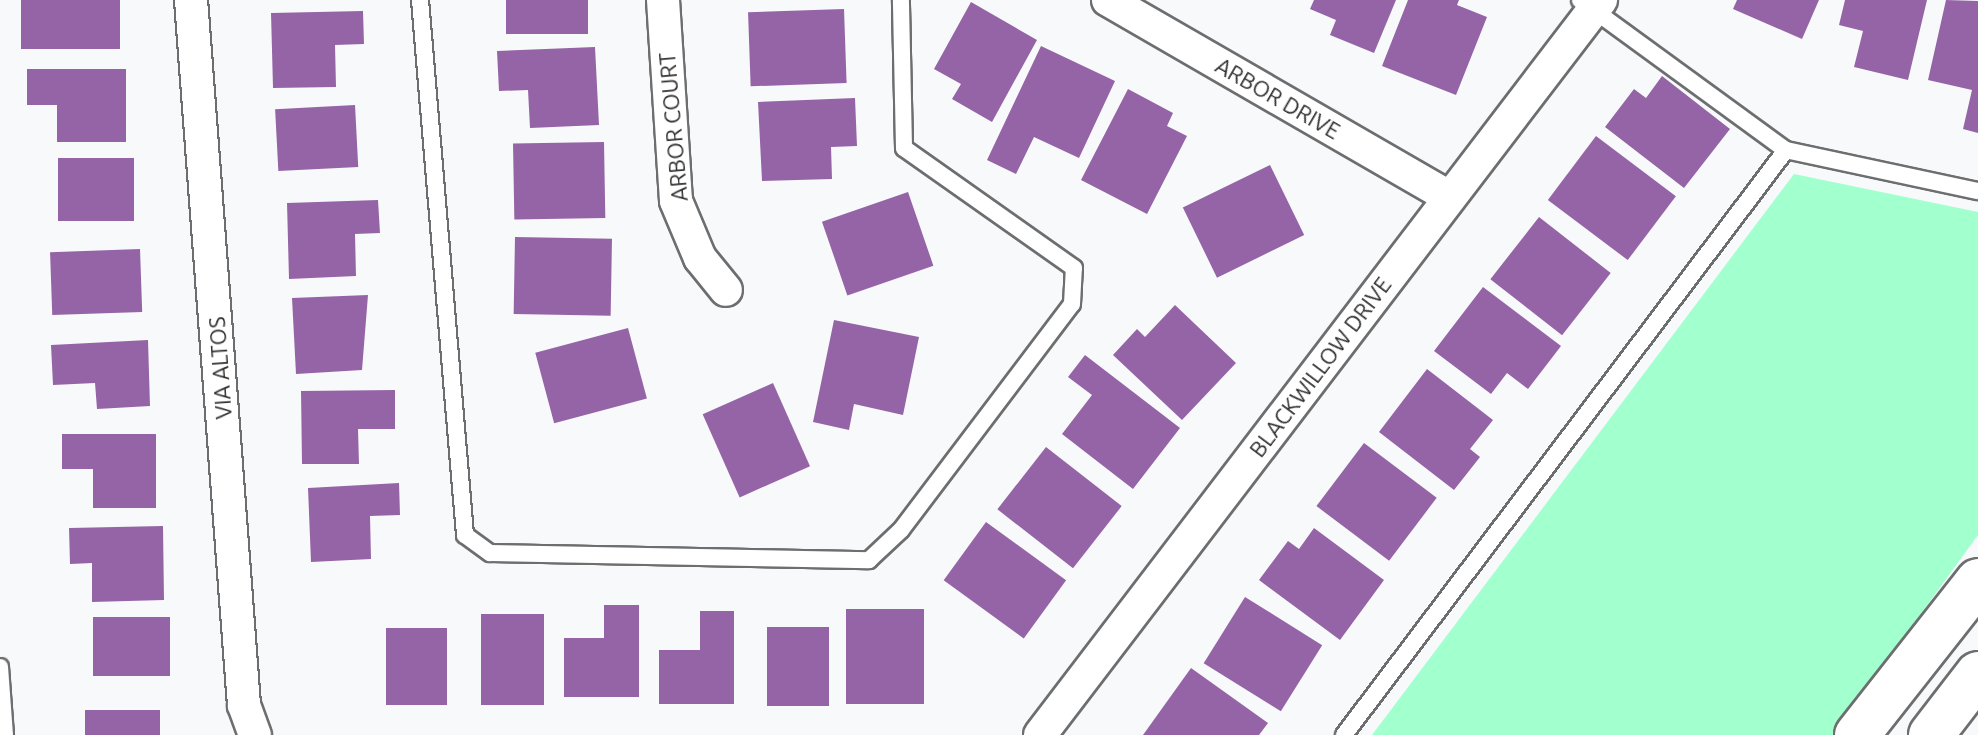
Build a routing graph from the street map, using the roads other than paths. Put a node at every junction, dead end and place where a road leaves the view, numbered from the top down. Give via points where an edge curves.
1 (191, 0) edge
2 (420, 0) edge
3 (663, 0) edge
4 (901, 0) edge
5 (1108, 0) edge
6 (1592, 3) edge
7 (1786, 150) junction
8 (1978, 191) edge
9 (1449, 197) junction
10 (726, 290) dead end
11 (1978, 581) edge
12 (1918, 659) junction
13 (0, 667) edge
14 (1973, 692) edge
15 (5, 735) edge
16 (255, 735) edge
17 (1040, 735) edge
18 (1344, 735) edge
19 (1857, 735) edge
20 (1931, 735) edge

1 - 16 street, VIA ALTOS via 244,705
2 - 4 lane via 465,535 490,553 869,560 901,530 1072,304 1074,268 904,148
3 - 10 street, ARBOR COURT via 676,201 700,258
5 - 9 street, ARBOR DRIVE
6 - 7 lane
6 - 9 street, BLACKWILLOW DRIVE
7 - 8 lane
7 - 18 lane
9 - 17 street, BLACKWILLOW DRIVE
11 - 12 main road
12 - 14 main road
12 - 19 main road
13 - 15 lane
14 - 20 main road

